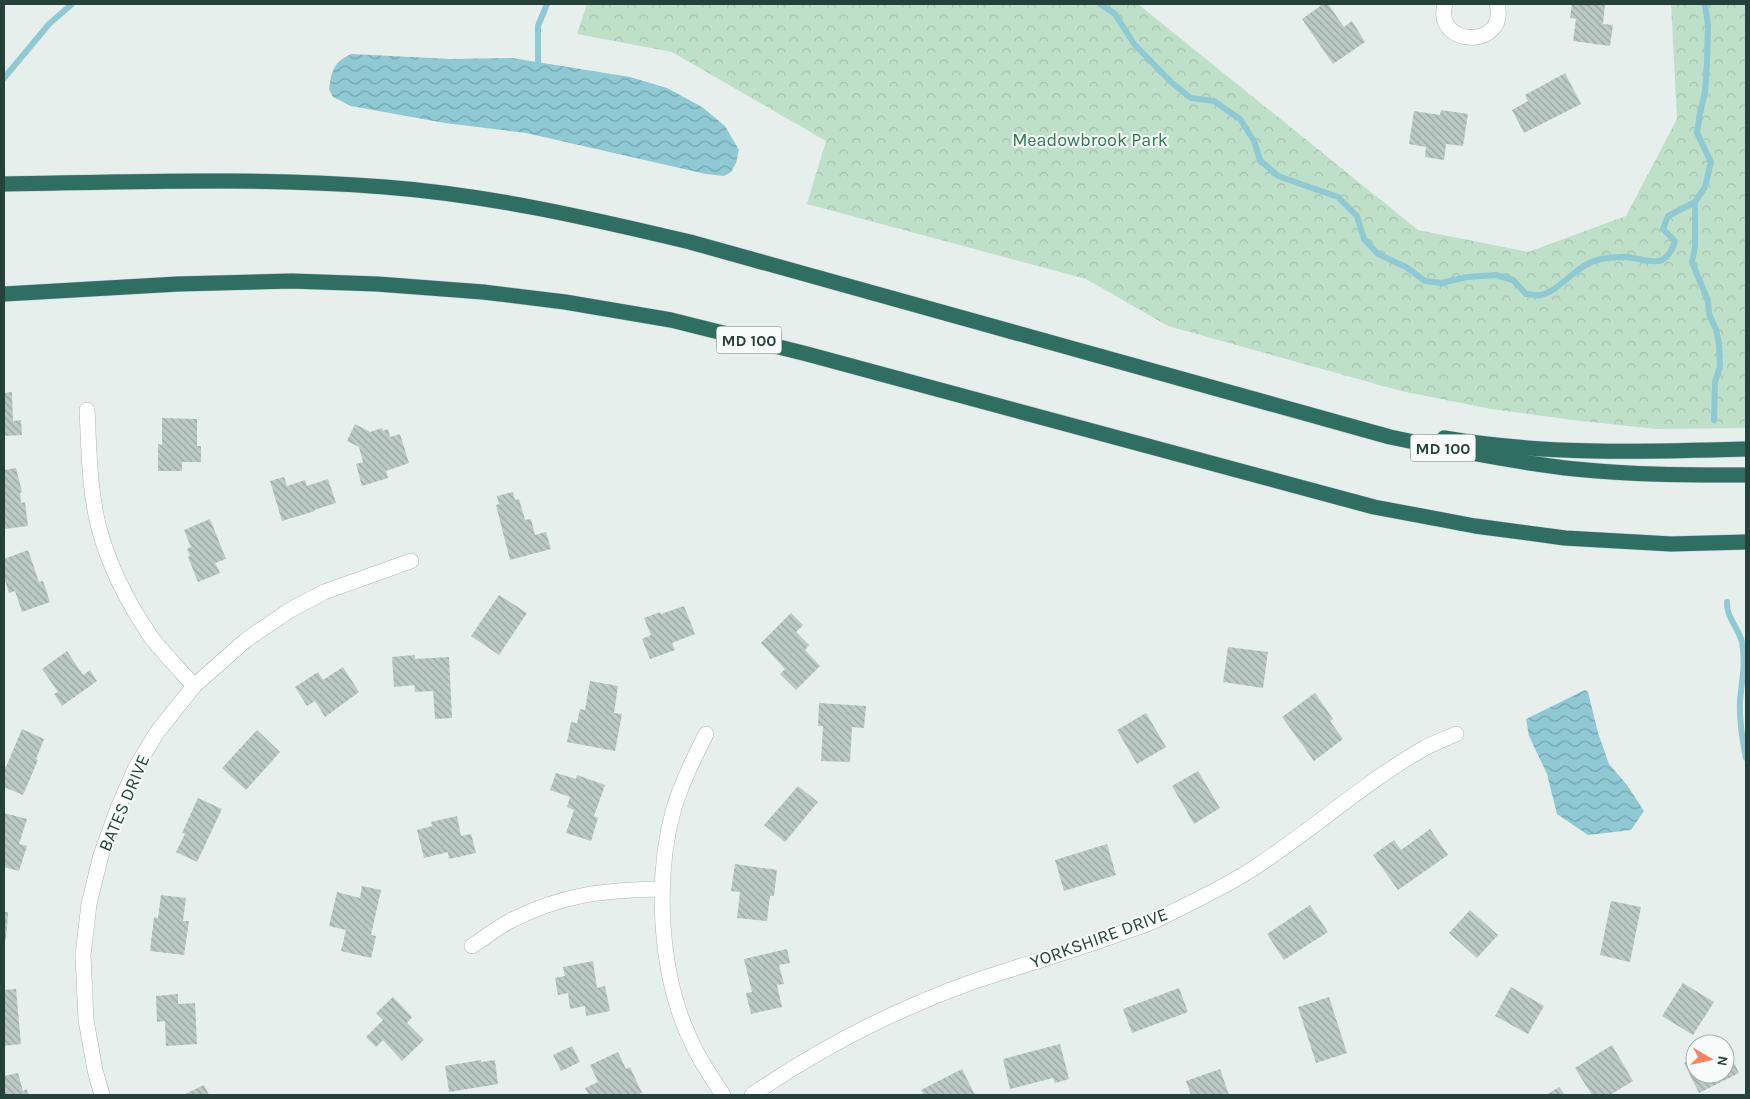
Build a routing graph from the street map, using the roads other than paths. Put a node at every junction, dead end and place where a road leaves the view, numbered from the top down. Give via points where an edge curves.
1 (1444, 4) edge
2 (1497, 4) edge
3 (4, 184) edge
4 (4, 294) edge
5 (1148, 371) junction
6 (87, 410) dead end
7 (1746, 449) edge
8 (1746, 475) edge
9 (1746, 542) edge
10 (411, 561) dead end
11 (194, 686) junction
12 (706, 734) dead end
13 (1456, 734) dead end
14 (662, 889) junction
15 (472, 946) dead end
16 (102, 1095) edge
17 (723, 1095) edge
18 (752, 1095) edge

1 - 2 street via 1444,19 1449,28 1466,38 1477,38 1493,27 1498,18
3 - 5 highway, MD 100 via 295,182 386,187 499,200 584,216 690,242
4 - 9 highway, MD 100 via 178,284 292,282 483,292 564,302 671,320 806,354 1374,507 1475,526 1565,538 1671,544
5 - 7 highway via 1392,429 1487,445 1578,450
5 - 8 highway, MD 100 via 1390,437 1485,457 1576,469 1671,475
6 - 11 street via 90,468 98,523 111,565 152,638
10 - 11 street, BATES DRIVE via 324,592 290,610 246,640
11 - 16 street, BATES DRIVE via 158,731 136,767 101,855 89,904 83,955 86,1020
12 - 14 street via 674,808
13 - 18 street, YORKSHIRE DRIVE via 1391,769 1292,842 1204,895 1151,922 1101,941 971,983 904,1009 790,1068
14 - 15 street via 615,890 572,896 508,922
14 - 17 street via 663,932 677,1005 692,1043

